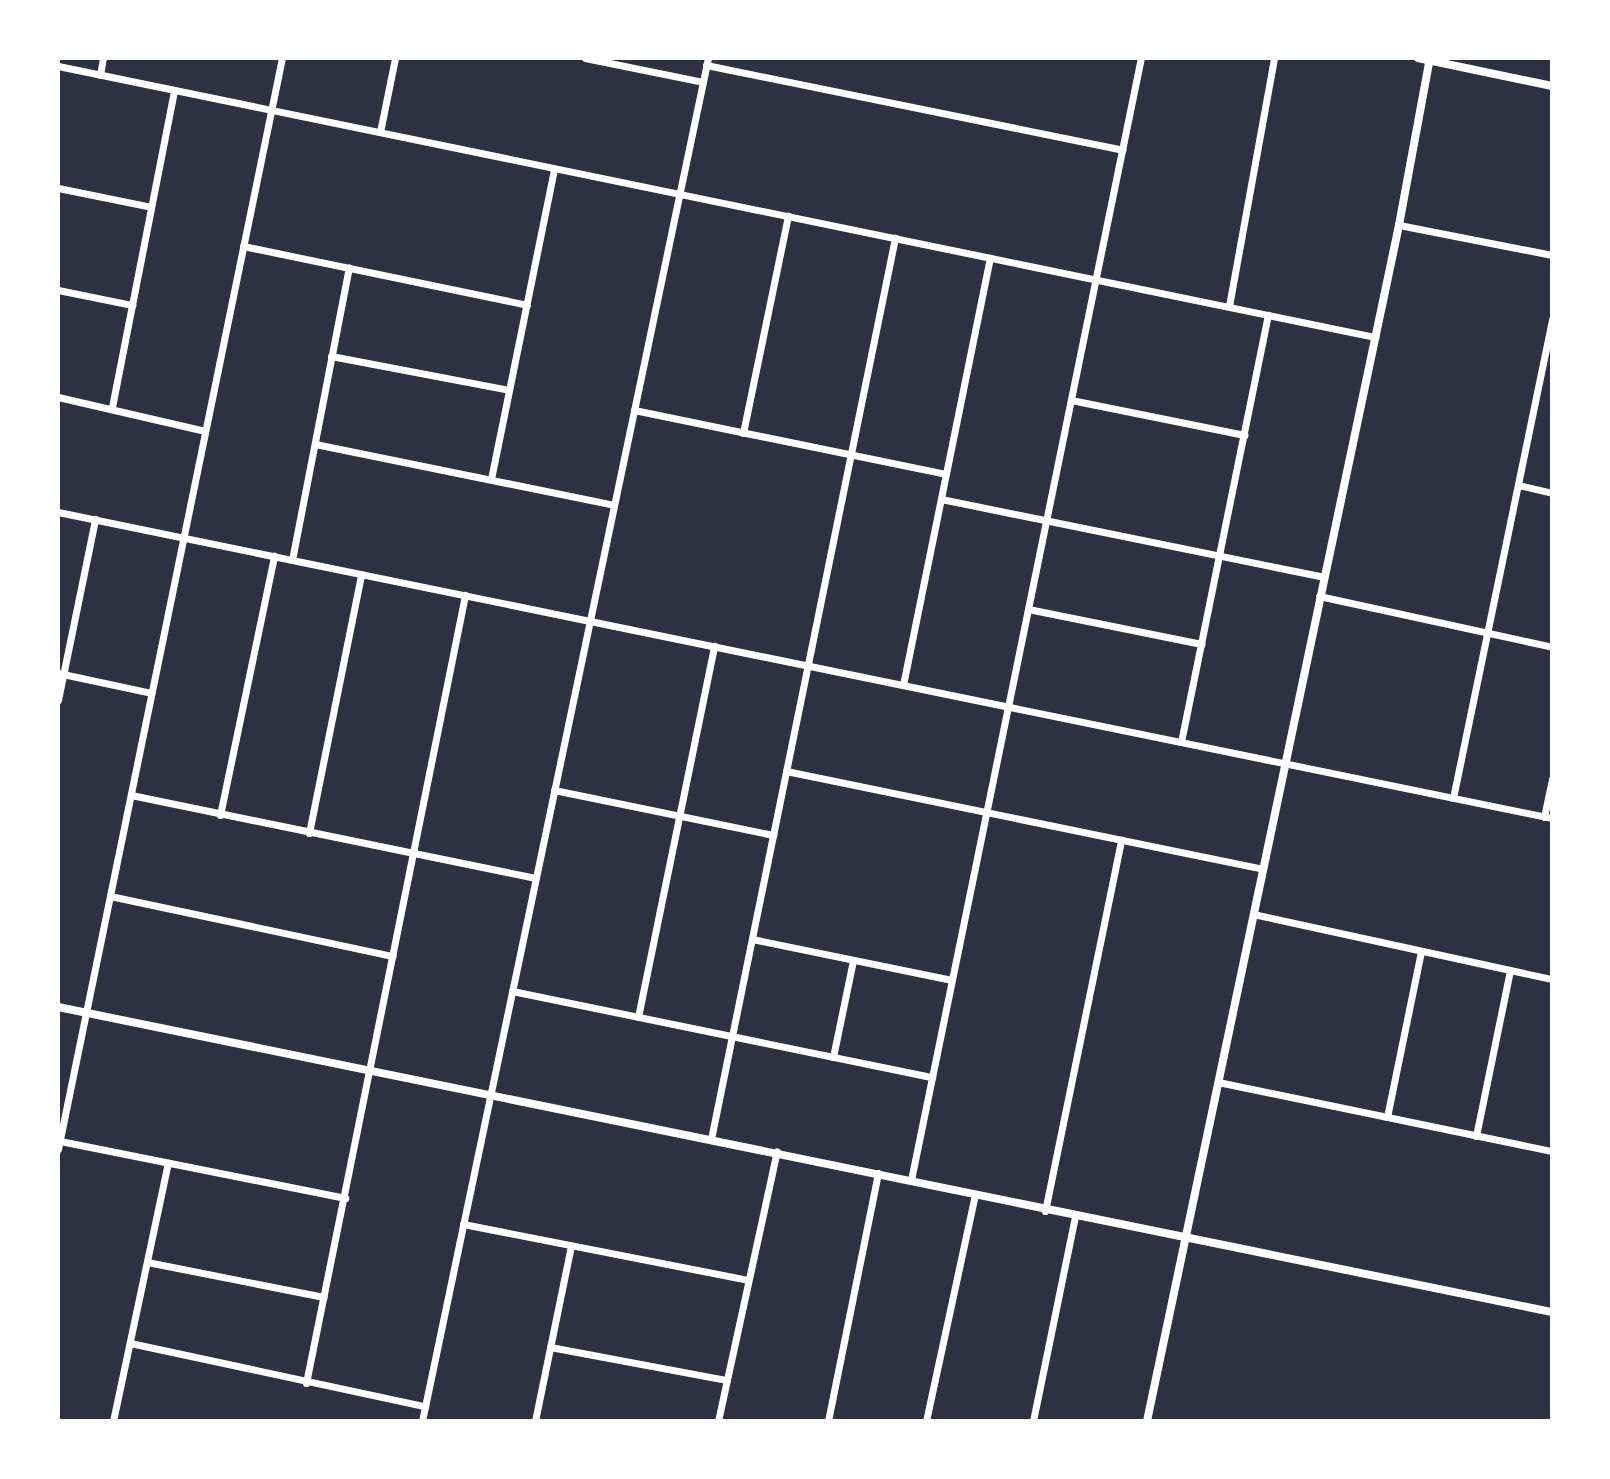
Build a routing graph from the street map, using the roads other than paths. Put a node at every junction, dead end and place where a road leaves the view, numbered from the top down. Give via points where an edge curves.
1 (103, 58) edge
2 (282, 58) edge
3 (395, 58) edge
4 (585, 58) edge
5 (1141, 58) edge
6 (1274, 58) edge
7 (1418, 58) edge
8 (1430, 59) edge
9 (707, 62) edge
10 (58, 66) edge
11 (100, 75) junction
12 (703, 82) junction
13 (1552, 86) edge
14 (174, 90) junction
15 (271, 110) junction
16 (380, 132) junction
17 (1122, 150) junction
18 (554, 168) junction
19 (58, 188) edge
20 (679, 194) junction
21 (151, 207) junction
22 (788, 216) junction
23 (1399, 225) junction
24 (895, 238) junction
25 (243, 246) junction
26 (1552, 255) edge
27 (990, 258) junction
28 (349, 268) junction
29 (1095, 279) junction
30 (58, 290) edge
31 (132, 305) junction
32 (527, 305) junction
33 (1229, 306) junction
34 (1268, 315) junction
35 (1552, 319) edge
36 (1375, 337) junction
37 (331, 356) junction
38 (1541, 371) junction
39 (1552, 373) edge
40 (509, 390) junction
41 (58, 397) edge
42 (1071, 400) junction
43 (112, 407) junction
44 (634, 410) junction
45 (205, 431) junction
46 (743, 433) junction
47 (1244, 435) junction
48 (315, 444) junction
49 (851, 455) junction
50 (946, 474) junction
51 (491, 479) junction
52 (1518, 485) junction
53 (1552, 493) edge
54 (941, 499) junction
55 (614, 505) junction
56 (58, 512) edge
57 (95, 519) junction
58 (1046, 520) junction
59 (183, 537) junction
60 (274, 556) junction
61 (1219, 556) junction
62 (292, 560) junction
63 (361, 574) junction
64 (1323, 577) junction
65 (465, 595) junction
66 (1319, 596) junction
67 (1028, 609) junction
68 (590, 621) junction
69 (1486, 633) junction
70 (1201, 644) junction
71 (714, 646) junction
72 (1552, 647) edge
73 (808, 666) junction
74 (61, 673) edge
75 (903, 685) junction
76 (151, 693) junction
77 (58, 700) edge
78 (1008, 707) junction
79 (1181, 742) junction
80 (1284, 763) junction
81 (786, 771) junction
82 (1552, 779) edge
83 (554, 790) junction
84 (131, 795) junction
85 (1453, 798) junction
86 (986, 812) junction
87 (220, 815) junction
88 (680, 816) junction
89 (1548, 817) edge
90 (309, 833) junction
91 (773, 835) junction
92 (1121, 840) junction
93 (414, 854) junction
94 (1263, 869) junction
95 (536, 878) junction
96 (110, 896) junction
97 (1253, 914) junction
98 (752, 939) junction
99 (1421, 952) junction
100 (393, 956) junction
101 (853, 960) junction
102 (1510, 970) junction
103 (1552, 979) edge
104 (952, 980) junction
105 (512, 991) junction
106 (58, 1007) edge
107 (86, 1013) junction
108 (638, 1017) junction
109 (732, 1036) junction
110 (833, 1057) junction
111 (370, 1071) junction
112 (932, 1077) junction
113 (1218, 1082) junction
114 (490, 1096) junction
115 (1387, 1117) junction
116 (1476, 1136) junction
117 (711, 1139) junction
118 (59, 1145) edge
119 (777, 1151) junction
120 (1552, 1151) edge
121 (168, 1163) junction
122 (878, 1173) junction
123 (911, 1180) junction
124 (975, 1195) junction
125 (345, 1198) junction
126 (1045, 1211) junction
127 (1075, 1217) junction
128 (463, 1224) junction
129 (1183, 1238) junction
130 (571, 1246) junction
131 (147, 1262) junction
132 (748, 1280) junction
133 (324, 1297) junction
134 (1552, 1312) edge
135 (130, 1343) junction
136 (550, 1347) junction
137 (727, 1380) junction
138 (306, 1383) junction
139 (425, 1406) junction
140 (113, 1421) edge
141 (422, 1421) edge
142 (535, 1421) edge
143 (718, 1421) edge
144 (828, 1421) edge
145 (926, 1421) edge
146 (1033, 1421) edge
147 (1147, 1421) edge

1 - 11 street
2 - 15 street
3 - 16 street
4 - 12 street
5 - 17 street
6 - 33 street
7 - 8 street
8 - 13 street
8 - 23 street
9 - 12 street
9 - 17 street
10 - 11 street
11 - 14 street
12 - 20 street
14 - 15 street
14 - 21 street
15 - 16 street
15 - 25 street
16 - 18 street
17 - 29 street
18 - 20 street
18 - 32 street
19 - 21 street
20 - 22 street
20 - 44 street
21 - 31 street
22 - 24 street
22 - 46 street
23 - 26 street
23 - 36 street
24 - 27 street
24 - 49 street
25 - 28 street
25 - 45 street
27 - 29 street
27 - 50 street
28 - 32 street
28 - 37 street
29 - 33 street
29 - 42 street
30 - 31 street
31 - 43 street
32 - 40 street
33 - 34 street
34 - 36 street
34 - 47 street
35 - 38 street
36 - 64 street
37 - 40 street
37 - 48 street
38 - 39 street
38 - 52 street
40 - 51 street
41 - 43 street
42 - 47 street
42 - 58 street
43 - 45 street
44 - 46 street
44 - 55 street
45 - 59 street
46 - 49 street
47 - 61 street
48 - 51 street
48 - 62 street
49 - 50 street
49 - 73 street
50 - 54 street
51 - 55 street
52 - 53 street
52 - 69 street
54 - 58 street
54 - 75 street
55 - 68 street
56 - 57 street
57 - 59 street
57 - 74 street
58 - 61 street
58 - 67 street
59 - 60 street
59 - 76 street
60 - 62 street
60 - 87 street
61 - 64 street
61 - 70 street
62 - 63 street
63 - 65 street
63 - 90 street
64 - 66 street
65 - 68 street
65 - 93 street
66 - 69 street
66 - 80 street
67 - 70 street
67 - 78 street
68 - 71 street
68 - 83 street
69 - 72 street
69 - 85 street
70 - 79 street
71 - 73 street
71 - 88 street
73 - 75 street
73 - 81 street
74 - 76 street
74 - 77 street
75 - 78 street
76 - 84 street
78 - 79 street
78 - 86 street
79 - 80 street
80 - 85 street
80 - 94 street
81 - 86 street
81 - 91 street
82 - 89 street
83 - 88 street
83 - 95 street
84 - 87 street
84 - 96 street
85 - 89 street
86 - 92 street
86 - 104 street
87 - 90 street
88 - 91 street
88 - 108 street
90 - 93 street
91 - 98 street
92 - 94 street
92 - 126 street
93 - 95 street
93 - 100 street
94 - 97 street
95 - 105 street
96 - 100 street
96 - 107 street
97 - 99 street
97 - 113 street
98 - 101 street
98 - 109 street
99 - 102 street
99 - 115 street
100 - 111 street
101 - 104 street
101 - 110 street
102 - 103 street
102 - 116 street
104 - 112 street
105 - 108 street
105 - 114 street
106 - 107 street
107 - 111 street
107 - 118 street
108 - 109 street
109 - 110 street
109 - 117 street
110 - 112 street
111 - 114 street
111 - 125 street
112 - 123 street
113 - 115 street
113 - 129 street
114 - 117 street
114 - 128 street
115 - 116 street
116 - 120 street
117 - 119 street
118 - 121 street
119 - 122 street
119 - 132 street
121 - 125 street
121 - 131 street
122 - 123 street
122 - 144 street
123 - 124 street
124 - 126 street
124 - 145 street
125 - 133 street
126 - 127 street
127 - 129 street
127 - 146 street
128 - 130 street
128 - 139 street
129 - 134 street
129 - 147 street
130 - 132 street
130 - 136 street
131 - 133 street
131 - 135 street
132 - 137 street
133 - 138 street
135 - 138 street
135 - 140 street
136 - 137 street
136 - 142 street
137 - 143 street
138 - 139 street
139 - 141 street

